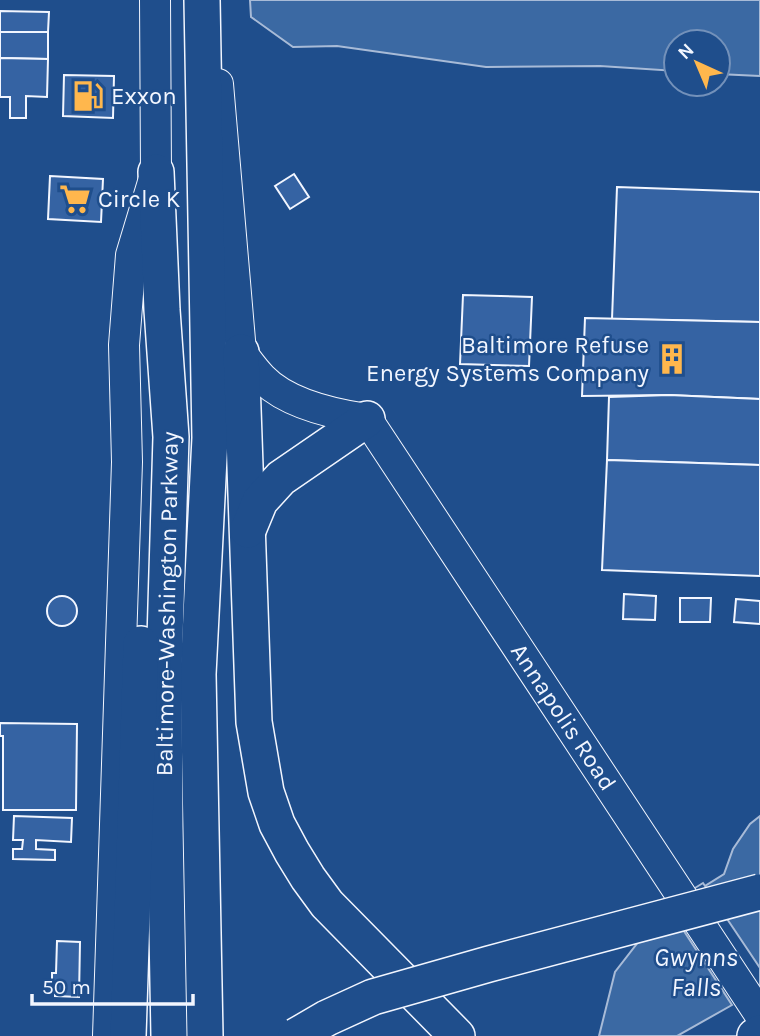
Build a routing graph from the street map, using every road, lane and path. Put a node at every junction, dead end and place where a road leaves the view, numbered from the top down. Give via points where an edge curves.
1 (155, 0) edge
2 (202, 0) edge
3 (211, 0) edge
4 (156, 172) junction
5 (242, 352) junction
6 (367, 419) junction
7 (248, 530) junction
8 (152, 673) junction
9 (760, 892) edge
10 (760, 1015) edge
11 (760, 1033) edge
12 (108, 1036) edge
13 (128, 1036) edge
14 (169, 1036) edge
15 (205, 1036) edge
16 (296, 1036) edge
17 (457, 1036) edge
18 (755, 1036) edge

1 - 4 main road
2 - 15 highway, Baltimore-Washington Parkway via 210,438 198,674
3 - 5 main road
4 - 8 highway via 162,310 147,440
4 - 12 main road via 131,255 124,345 127,462
5 - 6 main road via 262,379 282,393 333,414
5 - 7 highway
6 - 7 highway via 281,478 260,501
6 - 10 main road, Annapolis Road
7 - 17 highway via 254,722 266,792 277,824 327,904
8 - 13 highway
8 - 14 highway, Baltimore-Washington Parkway
9 - 16 highway, bridge via 373,997
11 - 18 highway

